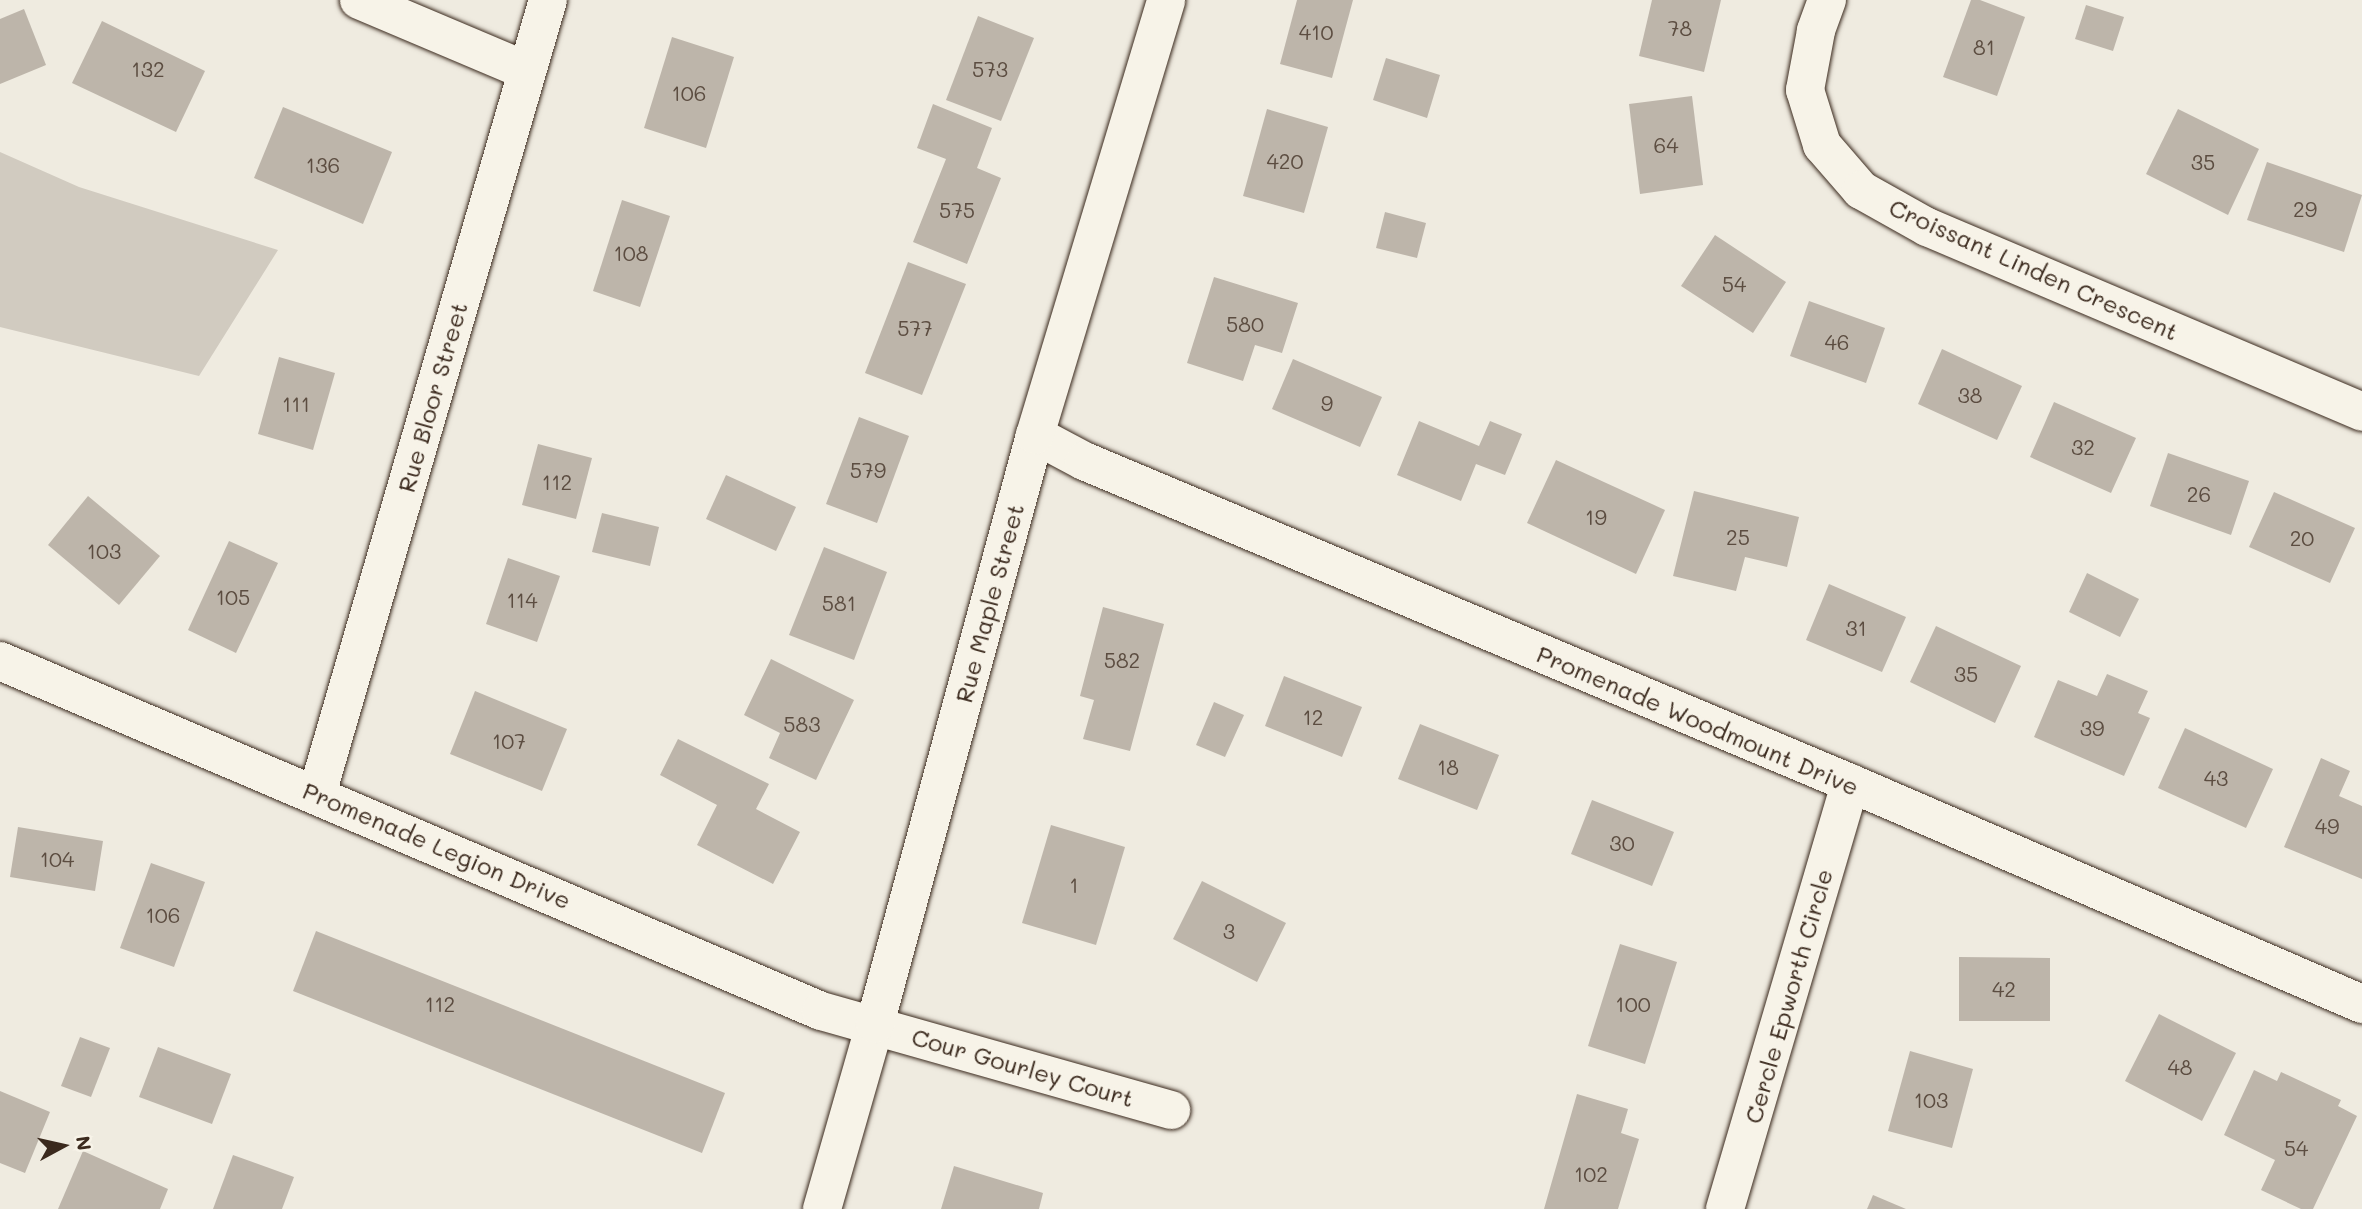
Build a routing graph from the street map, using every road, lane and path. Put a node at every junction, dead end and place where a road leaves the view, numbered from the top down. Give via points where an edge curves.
1 (359, 0) edge
2 (548, 0) edge
3 (1166, 0) edge
4 (1827, 0) edge
5 (527, 71) junction
6 (2362, 412) edge
7 (1035, 435) junction
8 (0, 661) edge
9 (1850, 783) junction
10 (317, 794) junction
11 (2362, 1004) edge
12 (875, 1024) junction
13 (1171, 1110) dead end
14 (822, 1209) edge
15 (1725, 1209) edge

1 - 5 street
2 - 5 street, Rue Bloor Street
3 - 7 street, Rue Maple Street
4 - 6 street, Croissant Linden Crescent via 1805,90 1822,145 1861,190 1927,227
5 - 10 street, Rue Bloor Street
7 - 9 street, Promenade Woodmount Drive via 1084,461
7 - 12 street, Rue Maple Street
8 - 10 street, Promenade Legion Drive
9 - 11 street, Promenade Woodmount Drive
9 - 15 street, Cercle Epworth Circle
10 - 12 street, Promenade Legion Drive via 821,1011
12 - 13 street, Cour Gourley Court
12 - 14 street, Rue Maple Street

